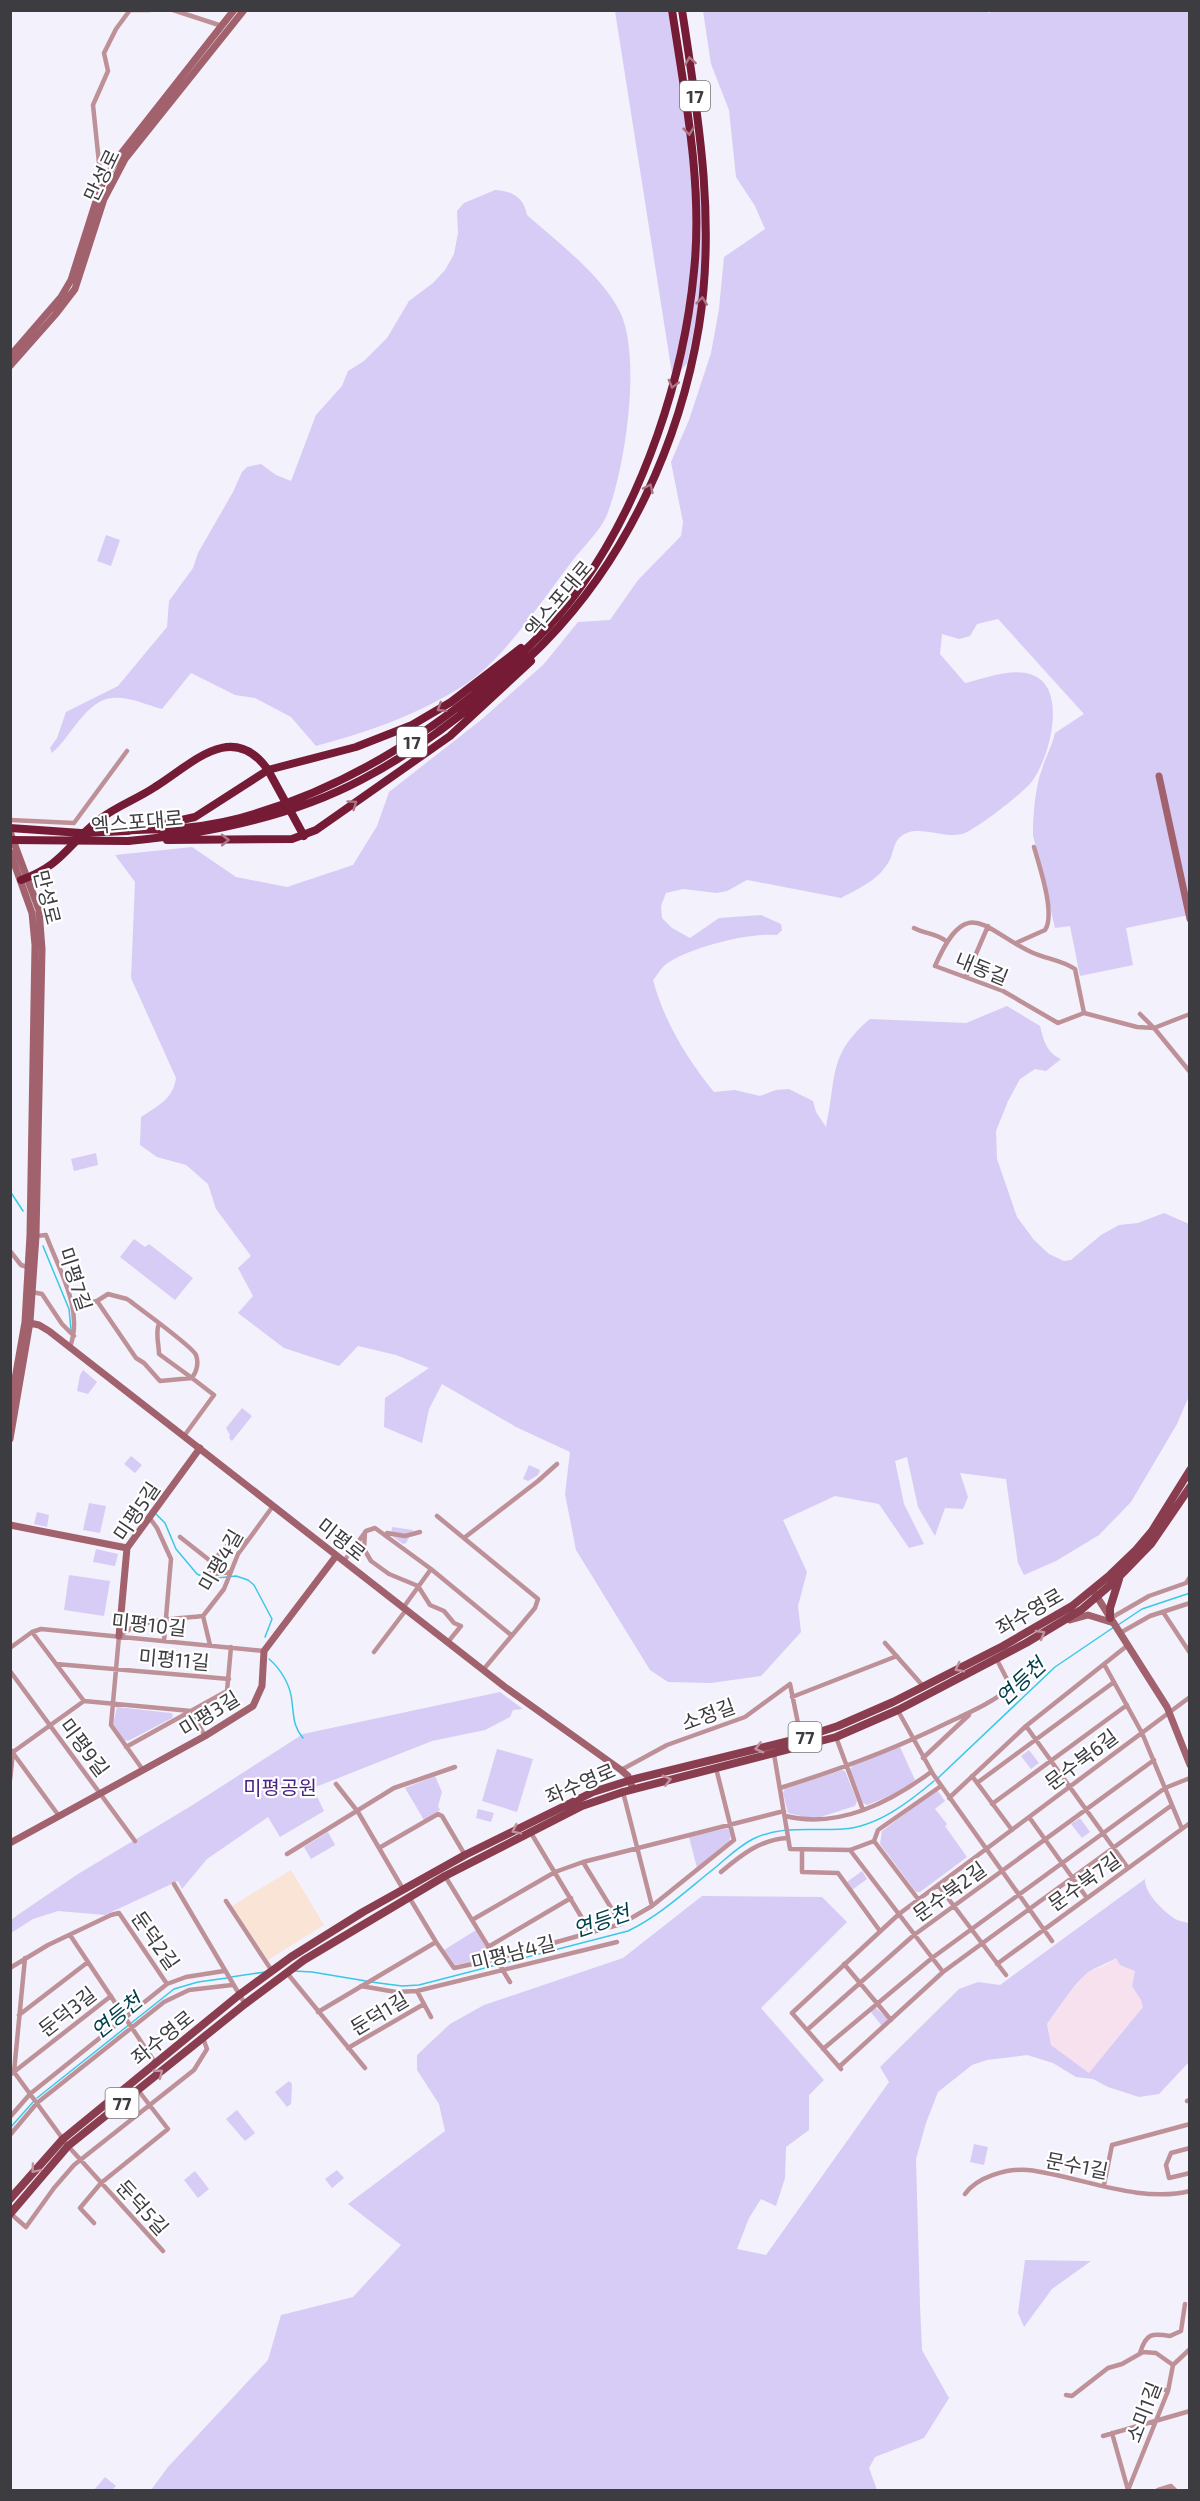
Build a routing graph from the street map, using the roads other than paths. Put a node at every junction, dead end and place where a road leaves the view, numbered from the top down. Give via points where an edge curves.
1 (150, 10) edge
2 (173, 10) edge
3 (234, 10) edge
4 (243, 10) edge
5 (672, 10) edge
6 (682, 10) edge
7 (222, 26) junction
8 (104, 183) junction
9 (10, 356) edge
10 (10, 366) edge
11 (542, 640) junction
12 (127, 751) dead end
13 (268, 770) junction
14 (1159, 776) dead end
15 (10, 820) edge
16 (145, 828) junction
17 (10, 830) edge
18 (304, 836) junction
19 (10, 840) edge
20 (145, 840) junction
21 (1034, 847) dead end
22 (10, 852) edge
23 (24, 878) junction
24 (1190, 920) edge
25 (988, 926) junction
26 (914, 928) dead end
27 (41, 938) junction
28 (50, 938) dead end
29 (946, 941) junction
30 (1016, 943) junction
31 (966, 977) junction
32 (1084, 1013) junction
33 (1140, 1014) dead end
34 (1190, 1014) edge
35 (1154, 1028) junction
36 (1190, 1071) edge
37 (33, 1235) junction
38 (10, 1251) edge
39 (30, 1268) junction
40 (32, 1292) junction
41 (97, 1301) junction
42 (73, 1306) junction
43 (28, 1322) junction
44 (159, 1324) junction
45 (74, 1336) junction
46 (70, 1347) junction
47 (192, 1378) junction
48 (10, 1407) edge
49 (184, 1436) junction
50 (10, 1439) edge
51 (200, 1448) junction
52 (556, 1464) dead end
53 (1190, 1470) edge
54 (1190, 1487) edge
55 (1187, 1498) edge
56 (273, 1506) junction
57 (437, 1516) dead end
58 (149, 1517) junction
59 (10, 1525) edge
60 (415, 1528) dead end
61 (365, 1532) junction
62 (420, 1532) dead end
63 (384, 1533) junction
64 (412, 1535) junction
65 (180, 1537) dead end
66 (464, 1538) junction
67 (247, 1541) junction
68 (127, 1548) junction
69 (336, 1556) junction
70 (344, 1561) junction
71 (213, 1563) junction
72 (431, 1569) junction
73 (230, 1576) junction
74 (1115, 1577) junction
75 (1190, 1577) edge
76 (1188, 1582) edge
77 (418, 1586) junction
78 (1094, 1593) junction
79 (1190, 1603) edge
80 (405, 1609) junction
81 (283, 1611) dead end
82 (1163, 1612) junction
83 (290, 1616) junction
84 (203, 1617) junction
85 (166, 1620) junction
86 (1112, 1621) junction
87 (1062, 1623) junction
88 (32, 1632) junction
89 (1120, 1633) junction
90 (511, 1635) junction
91 (119, 1636) junction
92 (164, 1641) junction
93 (448, 1642) junction
94 (885, 1643) dead end
95 (210, 1645) junction
96 (1128, 1645) junction
97 (231, 1647) junction
98 (10, 1648) edge
99 (1188, 1649) edge
100 (264, 1651) junction
101 (374, 1652) dead end
102 (897, 1656) junction
103 (996, 1658) junction
104 (56, 1664) junction
105 (1104, 1664) junction
106 (116, 1670) junction
107 (483, 1670) junction
108 (10, 1671) edge
109 (229, 1679) junction
110 (1113, 1682) junction
111 (922, 1686) junction
112 (792, 1697) junction
113 (1190, 1697) edge
114 (84, 1701) junction
115 (893, 1701) junction
116 (112, 1703) junction
117 (1127, 1705) junction
118 (898, 1710) junction
119 (975, 1710) junction
120 (190, 1711) junction
121 (1169, 1712) junction
122 (866, 1715) junction
123 (870, 1723) junction
124 (50, 1725) junction
125 (1026, 1726) junction
126 (1142, 1733) junction
127 (205, 1736) junction
128 (836, 1737) junction
129 (801, 1738) junction
130 (913, 1740) junction
131 (1036, 1740) junction
132 (126, 1747) junction
133 (12, 1751) edge
134 (774, 1754) junction
135 (923, 1758) junction
136 (1154, 1760) junction
137 (1052, 1761) junction
138 (1190, 1765) edge
139 (455, 1767) dead end
140 (847, 1767) junction
141 (716, 1768) junction
142 (143, 1770) junction
143 (621, 1770) junction
144 (932, 1773) junction
145 (972, 1776) junction
146 (1190, 1778) edge
147 (10, 1780) edge
148 (977, 1783) junction
149 (336, 1784) dead end
150 (632, 1785) junction
151 (941, 1786) junction
152 (1070, 1786) junction
153 (780, 1788) junction
154 (1165, 1788) junction
155 (623, 1791) junction
156 (593, 1792) junction
157 (101, 1793) junction
158 (949, 1798) junction
159 (596, 1801) junction
160 (992, 1804) junction
161 (1172, 1805) junction
162 (1086, 1809) junction
163 (863, 1810) junction
164 (358, 1812) junction
165 (784, 1814) junction
166 (59, 1816) junction
167 (1029, 1817) junction
168 (1190, 1823) edge
169 (731, 1824) junction
170 (1182, 1828) junction
171 (1011, 1830) junction
172 (531, 1833) junction
173 (1103, 1833) junction
174 (788, 1837) junction
175 (1044, 1839) junction
176 (135, 1841) dead end
177 (874, 1841) junction
178 (10, 1843) edge
179 (637, 1847) junction
180 (380, 1848) junction
181 (1114, 1848) junction
182 (802, 1849) junction
183 (986, 1849) junction
184 (850, 1850) junction
185 (287, 1854) dead end
186 (465, 1855) junction
187 (583, 1862) junction
188 (1062, 1863) junction
189 (1128, 1868) junction
190 (1001, 1871) junction
191 (555, 1872) junction
192 (721, 1872) dead end
193 (445, 1876) junction
194 (1072, 1878) junction
195 (174, 1884) dead end
196 (938, 1885) junction
197 (403, 1889) junction
198 (1018, 1894) junction
199 (409, 1897) junction
200 (571, 1898) junction
201 (1087, 1898) junction
202 (918, 1899) junction
203 (226, 1901) dead end
204 (652, 1906) junction
205 (953, 1906) junction
206 (1029, 1910) junction
207 (363, 1912) junction
208 (899, 1914) junction
209 (472, 1920) junction
210 (368, 1922) junction
211 (621, 1924) junction
212 (971, 1929) junction
213 (1044, 1930) junction
214 (880, 1931) junction
215 (591, 1933) junction
216 (70, 1935) junction
217 (914, 1935) junction
218 (321, 1938) junction
219 (1052, 1941) dead end
220 (435, 1942) junction
221 (617, 1942) dead end
222 (982, 1944) junction
223 (326, 1947) junction
224 (488, 1947) junction
225 (932, 1958) junction
226 (25, 1959) junction
227 (496, 1959) junction
228 (88, 1962) junction
229 (844, 1964) junction
230 (997, 1964) junction
231 (10, 1968) edge
232 (503, 1970) junction
233 (224, 1971) junction
234 (270, 1972) junction
235 (286, 1972) junction
236 (943, 1972) junction
237 (1006, 1976) dead end
238 (274, 1982) junction
239 (510, 1982) dead end
240 (860, 1983) junction
241 (167, 1984) junction
242 (232, 1985) junction
243 (361, 1986) junction
244 (417, 1991) junction
245 (239, 1995) junction
246 (111, 1996) junction
247 (245, 2004) junction
248 (424, 2004) junction
249 (877, 2004) junction
250 (222, 2009) junction
251 (318, 2012) junction
252 (19, 2015) junction
253 (431, 2017) dead end
254 (125, 2018) junction
255 (228, 2018) junction
256 (891, 2020) junction
257 (132, 2028) junction
258 (807, 2030) junction
259 (203, 2038) junction
260 (348, 2048) junction
261 (823, 2049) junction
262 (156, 2064) junction
263 (365, 2068) dead end
264 (12, 2074) edge
265 (138, 2090) junction
266 (30, 2094) junction
267 (37, 2103) junction
268 (151, 2106) junction
269 (10, 2117) edge
270 (91, 2122) junction
271 (1190, 2124) edge
272 (10, 2134) edge
273 (66, 2143) junction
274 (1190, 2148) edge
275 (48, 2154) junction
276 (55, 2160) junction
277 (80, 2160) junction
278 (1190, 2173) edge
279 (101, 2183) junction
280 (1104, 2186) junction
281 (1190, 2191) edge
282 (965, 2194) dead end
283 (10, 2199) edge
284 (11, 2214) edge
285 (94, 2223) dead end
286 (163, 2251) dead end
287 (1185, 2304) dead end
288 (1190, 2349) edge
289 (1140, 2353) junction
290 (1173, 2365) junction
291 (1146, 2383) dead end
292 (1168, 2391) junction
293 (1066, 2395) dead end
294 (1190, 2411) edge
295 (1156, 2419) junction
296 (1112, 2433) junction
297 (1103, 2436) dead end
298 (1128, 2490) edge
299 (1158, 2490) edge
300 (1175, 2490) edge

1 - 8 street via 130,10 104,53 108,71 93,105
2 - 7 street
3 - 7 street, 만성로
4 - 10 street, 만성로 via 125,159 104,200 75,289
5 -> 11 highway, 엑스포대로 / 17 via 685,97 696,230 694,271 679,362 657,437 618,524 583,585
11 -> 6 highway, 엑스포대로 / 17 via 579,603 622,540 654,477 688,378 704,278 705,181
7 - 8 street, 만성로 via 120,155
8 - 9 street, 만성로 via 71,280
11 -> 13 highway via 525,645 451,702 412,725 357,747
11 - 16 highway, 엑스포대로 / 17 via 451,715 358,774 237,819 166,829
18 -> 11 highway via 450,736 524,670
11 - 20 highway, 엑스포대로 / 17 via 454,720 359,782 239,825
12 - 15 street via 74,823
13 - 16 highway via 195,817
13 - 18 highway, bridge
13 - 23 highway via 248,750 213,750 112,810 56,863
14 - 24 street
16 - 17 highway, 엑스포대로 / 17, bridge via 81,833
17 - 23 street, 만성로
20 -> 18 highway
19 - 20 highway, 엑스포대로 / 17, bridge
21 - 30 street via 1046,893 1048,924 1045,930
22 - 23 street, 만성로
23 - 27 street, 만성로 via 39,910
23 - 37 street, 만성로 via 35,934
25 - 29 street, 내동길 via 968,923
25 - 30 street, 내동길
25 - 31 street
26 - 29 street
27 - 28 street
27 - 37 street, 만성로
29 - 31 street, 내동길 via 935,966
30 - 32 street, 내동길 via 1075,969
31 - 32 street, 내동길 via 1004,991 1058,1023
32 - 35 street
33 - 35 street
34 - 35 street
35 - 36 street
37 - 39 street, 만성로
37 - 42 street, 미평7길 via 46,1235
38 - 39 street via 21,1265
39 - 40 street, 만성로
39 - 43 street, 만성로
40 - 43 street, 만성로
40 - 45 street via 42,1294
41 - 42 street
41 - 44 street via 108,1294 122,1296
41 - 47 street via 136,1358 160,1381
42 - 45 street, 미평7길
43 - 46 street, 미평로 via 44,1328
43 - 48 street, 만성로
43 - 50 street, 만성로
44 - 47 street via 159,1354
44 - 47 street via 196,1354 197,1367
45 - 46 street, 미평7길
46 - 49 street, 미평로
47 - 49 street via 214,1395
49 - 51 street, 미평로
51 - 56 street, 미평로
51 - 58 street, 미평5길
52 - 66 street
53 - 74 main road, 좌수영로 / 77 via 1152,1531
54 - 55 main road, 좌수영로 / 77
55 - 74 main road, 좌수영로 / 77 via 1151,1544
56 - 67 street, 미평4길
56 - 69 street, 미평로
57 - 66 street
58 - 68 street, 미평5길
58 - 85 street via 171,1559
59 - 68 street
60 - 64 street
61 - 63 street via 375,1528
61 - 70 street
61 - 77 street via 364,1549 371,1562
62 - 64 street
63 - 64 street
63 - 72 street
65 - 71 street
66 - 90 street via 537,1598 535,1608
67 - 71 street via 232,1541
67 - 73 street, 미평4길
68 - 91 street, 미평5길
69 - 70 street, 미평로
69 - 83 street
70 - 80 street, 미평로
71 - 73 street via 208,1570 211,1573
72 - 77 street
72 - 90 street
73 - 84 street, 미평4길
74 - 78 main road, 좌수영로 / 77
74 - 86 main road
75 - 76 street
76 - 86 street via 1149,1596
77 - 80 street
77 - 93 street via 430,1605 461,1626
78 - 86 street
78 - 87 main road, 좌수영로 / 77
78 -> 111 main road, 좌수영로 / 77
79 - 82 street
80 - 93 street, 미평로
80 - 101 street
81 - 83 street
82 - 89 street
82 - 99 street
83 - 100 street
84 - 85 street, 미평4길
84 - 95 street
85 - 91 street, 미평4길 via 130,1629
85 - 92 street
86 - 87 street via 1088,1615
86 - 89 street
103 -> 87 main road, 좌수영로 / 77
88 - 91 street, 미평10길 via 49,1629
88 - 98 street
88 - 104 street
89 - 96 street
90 - 107 street
91 - 92 street, 미평10길
91 - 106 street
92 - 95 street, 미평10길
93 - 107 street, 미평로
94 - 102 street
95 - 97 street, 미평10길
96 - 105 street
96 - 121 street
97 - 100 street, 미평10길
97 - 109 street, 미평11길
100 - 127 street, 미평3길 via 257,1701 248,1711
102 - 111 street
102 - 112 street
103 - 118 main road, 좌수영로 / 77
103 - 119 street via 1011,1687
104 - 106 street
104 - 114 street
105 - 110 street
105 - 125 street
106 - 109 street, 미평11길
106 - 116 street
107 - 143 street, 미평로
108 - 124 street, 미평9길
109 - 120 street, 미평11길 via 226,1691
110 - 117 street
110 - 131 street
111 - 115 main road, 좌수영로 / 77
112 - 129 street
112 - 143 street, 소정길 via 790,1684 745,1717 668,1744
113 - 121 street, 문수북6길
114 - 116 street
114 - 124 street
115 - 118 street
115 - 122 main road, 좌수영로 / 77
116 - 120 street
116 - 132 street via 111,1726
117 - 126 street
117 - 137 street
118 - 123 main road, 좌수영로 / 77
118 - 130 street
119 - 130 street
119 - 135 street
120 - 127 street
120 - 132 street, 미평11길
121 - 126 street, 문수북6길
121 - 138 street
122 - 123 main road
122 - 129 main road, 좌수영로 / 77
123 - 128 main road, 좌수영로 / 77
124 - 133 street
124 - 157 street, 미평9길
125 - 131 street
125 - 145 street
126 - 136 street
126 - 152 street, 문수북6길
127 - 142 street, 미평3길
128 - 134 main road, 좌수영로 / 77
128 - 140 street
129 -> 150 main road, 좌수영로 / 77
130 - 135 street
130 - 140 street
131 - 137 street
131 - 148 street
132 - 142 street
133 - 147 street
133 - 166 street
134 - 141 main road, 좌수영로 / 77
134 - 153 street
135 - 144 street
136 - 154 street
136 - 162 street
137 - 152 street
137 - 160 street
139 - 164 street via 394,1788
140 - 153 street
140 - 163 street
150 -> 141 main road, 좌수영로 / 77
141 - 169 street
142 - 157 street, 미평3길
143 - 150 street, 미평로
144 - 151 street, 문수북2길
144 - 163 street via 903,1792
145 - 148 street
145 - 158 street
146 - 154 street
148 - 160 street
149 - 164 street
150 - 155 main road, 좌수영로 / 77
150 - 156 main road, 좌수영로 / 77
151 - 158 street, 문수북2길
151 - 177 street via 878,1830
152 - 162 street
152 - 167 street, 문수북6길
153 - 165 street
154 - 161 street
154 - 173 street
155 - 159 main road, 좌수영로 / 77
155 - 179 street
156 - 159 main road
156 -> 186 main road, 좌수영로 / 77
157 - 166 street, 미평3길
157 - 176 street, 미평9길
158 - 183 street, 문수북2길
159 - 172 main road, 좌수영로 / 77
160 - 171 street
161 - 170 street
161 - 181 street
162 - 173 street
162 - 175 street
163 - 165 street via 813,1821
164 - 180 street
164 - 185 street
165 - 169 street
165 - 174 street
166 - 178 street, 미평3길
167 - 171 street, 문수북6길
167 - 175 street
168 - 170 street, 문수북7길
169 - 179 street
169 - 204 street via 733,1841
170 - 189 street, 문수북7길
171 - 183 street, 문수북6길
172 - 191 street
172 - 193 main road, 좌수영로 / 77
173 - 181 street
173 - 188 street
174 - 182 street via 790,1849
174 - 192 street via 753,1848
175 - 188 street
175 - 190 street
177 - 184 street
177 - 202 street
179 - 187 street
179 - 204 street
180 - 186 street via 435,1815 442,1816
180 - 197 street
181 - 189 street
181 - 194 street
182 - 184 street
182 - 214 street via 802,1872 838,1873
183 - 190 street, 문수북2길
183 - 196 street, 문수북6길
184 - 208 street
186 - 197 main road, 좌수영로 / 77
187 - 191 street
187 - 211 street
188 - 194 street
188 - 198 street
189 - 201 street, 문수북7길
190 - 198 street, 문수북2길
190 - 205 street, 문수북2길
191 - 200 street
191 - 209 street
193 - 199 main road, 좌수영로 / 77
193 - 209 street, 미평남4길
194 - 201 street
194 - 206 street
195 - 233 street, 둔덕2길
196 - 202 street, 문수북6길
196 - 205 street
197 - 207 main road, 좌수영로 / 77
198 - 206 street, 문수북2길
198 - 212 street
199 - 210 main road, 좌수영로 / 77
199 - 220 street
200 - 215 street
200 - 224 street, 미평남4길
201 - 213 street, 문수북7길
202 - 208 street, 문수북6길
203 - 234 street
204 - 211 street
205 - 212 street
205 - 217 street, 문수북2길
206 - 213 street, 문수북2길
206 - 222 street
207 - 210 main road
207 - 218 main road, 좌수영로 / 77
208 - 214 street, 문수북6길
208 - 217 street
209 - 224 street, 미평남4길
210 - 223 main road, 좌수영로 / 77
211 - 215 street
212 - 222 street
212 - 225 street
213 - 219 street, 문수북2길
213 - 230 street, 문수북7길
214 - 229 street, 문수북6길
215 - 227 street
216 - 226 street, 둔덕2길
216 - 228 street, 둔덕3길
216 - 241 street, 둔덕2길 via 111,1915 122,1914
217 - 225 street
217 - 240 street, 문수북2길
218 - 223 main road
218 - 234 main road, 좌수영로 / 77
220 - 227 street via 454,1968
220 - 243 street
221 - 232 street, 미평남4길
222 - 230 street
222 - 236 street
223 - 235 main road, 좌수영로 / 77
224 - 227 street, 미평남4길
225 - 236 street
225 - 249 street
226 - 231 street, 둔덕2길
226 - 252 street
227 - 232 street, 미평남4길
228 - 246 street, 둔덕3길
228 - 252 street, 둔덕3길
229 - 240 street
229 - 258 street, 문수북6길 via 792,2013
230 - 237 street
232 - 239 street, 미평남4길
232 - 244 street, 미평남4길
233 - 241 street, 둔덕2길
233 - 242 street
234 - 238 main road
234 - 245 main road, 좌수영로 / 77
235 - 238 main road, 좌수영로 / 77
235 - 251 street, 둔덕1길
236 - 256 street
238 - 247 main road, 좌수영로 / 77
240 - 249 street
240 - 258 street, 문수북2길
241 - 254 street, 둔덕3길
242 - 245 street
242 - 257 street via 197,1988 173,1996
243 - 244 street, 둔덕1길
243 - 251 street, 둔덕1길
244 - 248 street, 둔덕1길
245 - 247 street
245 - 250 main road, 좌수영로 / 77
246 - 254 street, 둔덕3길
246 - 264 street, 둔덕3길
247 - 255 main road, 좌수영로 / 77
248 - 253 street
248 - 260 street, 둔덕1길
249 - 256 street
249 - 261 street
250 - 255 main road
250 - 262 main road, 좌수영로 / 77
251 - 260 street, 둔덕1길
252 - 264 street
254 - 257 street
254 - 266 street, 둔덕3길
255 - 259 main road, 좌수영로 / 77
256 - 261 street, 문수북6길 via 840,2068
257 - 262 street
257 - 267 street
258 - 261 street, 문수북6길
265 -> 259 main road, 좌수영로 / 77
259 - 268 street via 207,2049 194,2070
260 - 263 street
262 - 270 main road, 좌수영로 / 77
264 - 266 street, 둔덕5길
265 - 268 street, 둔덕5길
265 - 270 main road, 좌수영로 / 77
266 - 267 street, 둔덕5길
266 - 269 street, 둔덕3길
267 - 272 street
267 - 273 street, 둔덕5길
268 - 277 street
268 - 279 street, 둔덕5길 via 168,2129
270 - 273 main road, 좌수영로 / 77
271 - 280 street via 1112,2145
273 - 275 main road, 좌수영로 / 77
273 - 276 main road, 좌수영로 / 77
273 - 277 street, 둔덕5길
274 - 278 street via 1171,2153 1166,2168 1170,2178
275 - 276 main road
275 -> 283 main road, 좌수영로 / 77
276 - 284 main road, 좌수영로 / 77
277 - 279 street, 둔덕5길
277 - 284 street via 26,2227
279 - 285 street, 둔덕5길 via 80,2208
279 - 286 street, 둔덕5길
280 - 281 street, 문수1길 via 1164,2194
280 - 282 street, 문수1길 via 1024,2170 991,2176
287 - 289 street via 1181,2331 1170,2336 1151,2335
288 - 290 street, 소미1길
289 - 290 street via 1156,2353
289 - 293 street via 1108,2368 1072,2396
290 - 292 street, 소미1길
291 - 292 street
292 - 295 street, 소미1길
294 - 295 street
295 - 296 street
295 - 298 street, 소미1길
296 - 297 street
296 - 298 street
299 - 300 street via 1170,2486

